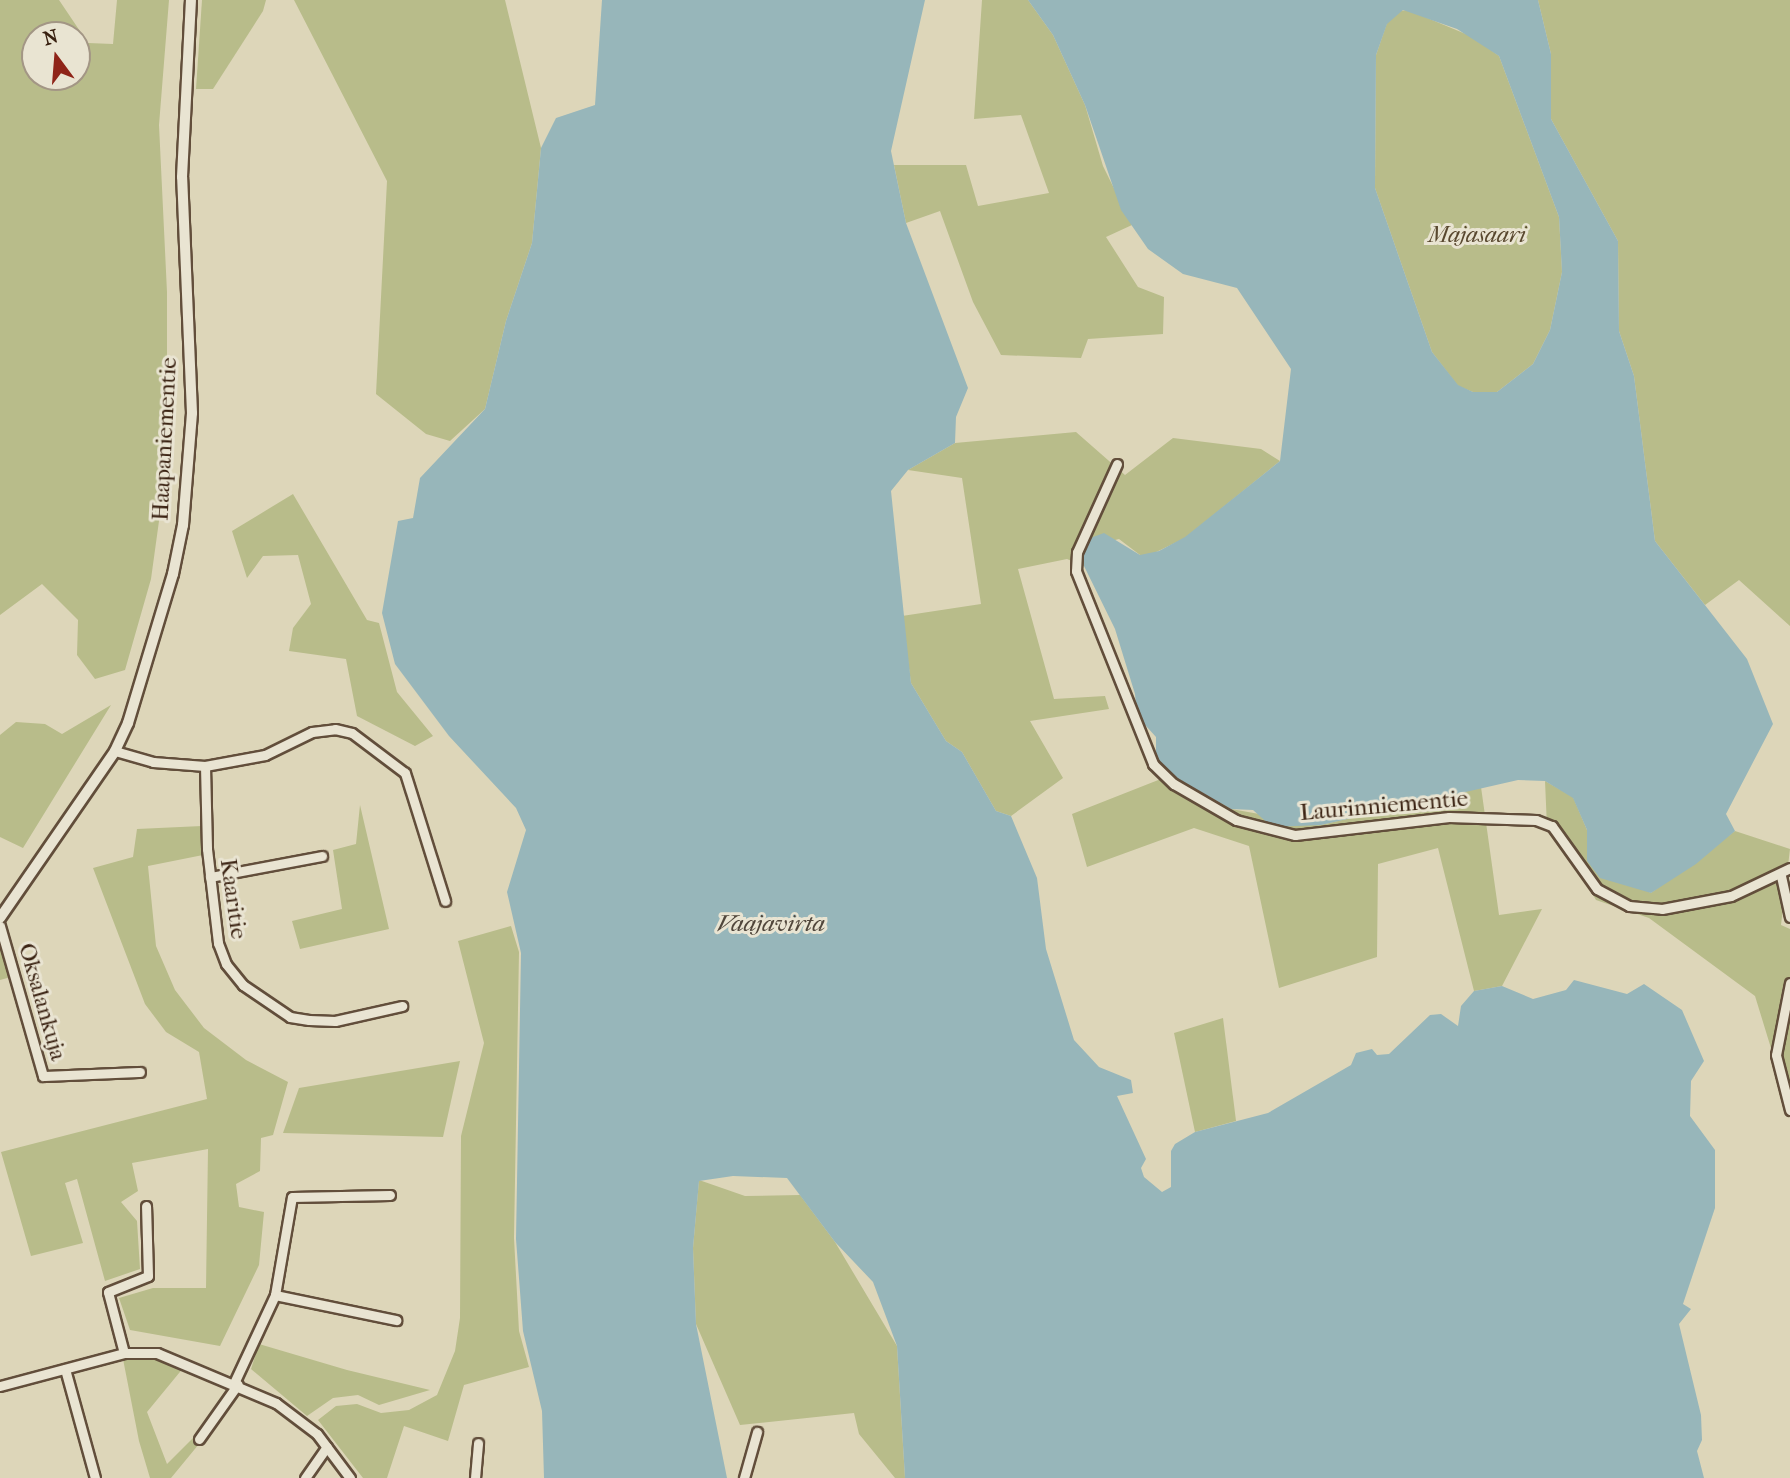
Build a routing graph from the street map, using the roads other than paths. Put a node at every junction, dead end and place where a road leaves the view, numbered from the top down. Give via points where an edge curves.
1 (191, 0) edge
2 (1117, 464) dead end
3 (115, 751) junction
4 (205, 766) junction
5 (322, 856) dead end
6 (1790, 869) edge
7 (1781, 876) junction
8 (210, 877) junction
9 (445, 901) dead end
10 (1790, 917) edge
11 (0, 918) edge
12 (0, 926) edge
13 (1790, 983) edge
14 (402, 1006) dead end
15 (140, 1072) dead end
16 (1790, 1110) edge
17 (390, 1195) dead end
18 (146, 1206) dead end
19 (275, 1295) junction
20 (396, 1320) dead end
21 (124, 1353) junction
22 (65, 1369) junction
23 (236, 1384) junction
24 (0, 1386) edge
25 (757, 1432) dead end
26 (199, 1439) dead end
27 (478, 1443) dead end
28 (327, 1447) junction
29 (95, 1478) edge
30 (305, 1478) edge
31 (350, 1478) edge
32 (475, 1478) edge
33 (744, 1478) edge

1 - 3 street, Haapaniementie via 182,177 191,365 189,467 173,574 128,723
2 - 7 street, Laurinniementie via 1077,552 1076,571 1153,764 1174,785 1242,823 1295,835 1449,817 1536,820 1552,826 1597,889 1629,906 1661,909 1731,896
3 - 4 street via 153,762
3 - 11 street, Haapaniementie
4 - 8 street, Kaaritie
4 - 9 street via 265,755 312,732 335,729 352,733 393,760 405,774
5 - 8 street
6 - 7 street, Laurinniementie
7 - 10 street
8 - 14 street, Kaaritie via 218,943 226,964 262,1001 290,1017 335,1021
12 - 15 street, Oksalankuja via 43,1076
13 - 16 street via 1776,1055
17 - 19 street via 292,1197
18 - 21 street via 149,1276 108,1292
19 - 20 street
19 - 23 street
21 - 22 street
21 - 23 street via 157,1353
22 - 24 street
22 - 29 street
23 - 26 street
23 - 28 street via 286,1409
25 - 33 street
27 - 32 street
28 - 30 street
28 - 31 street

